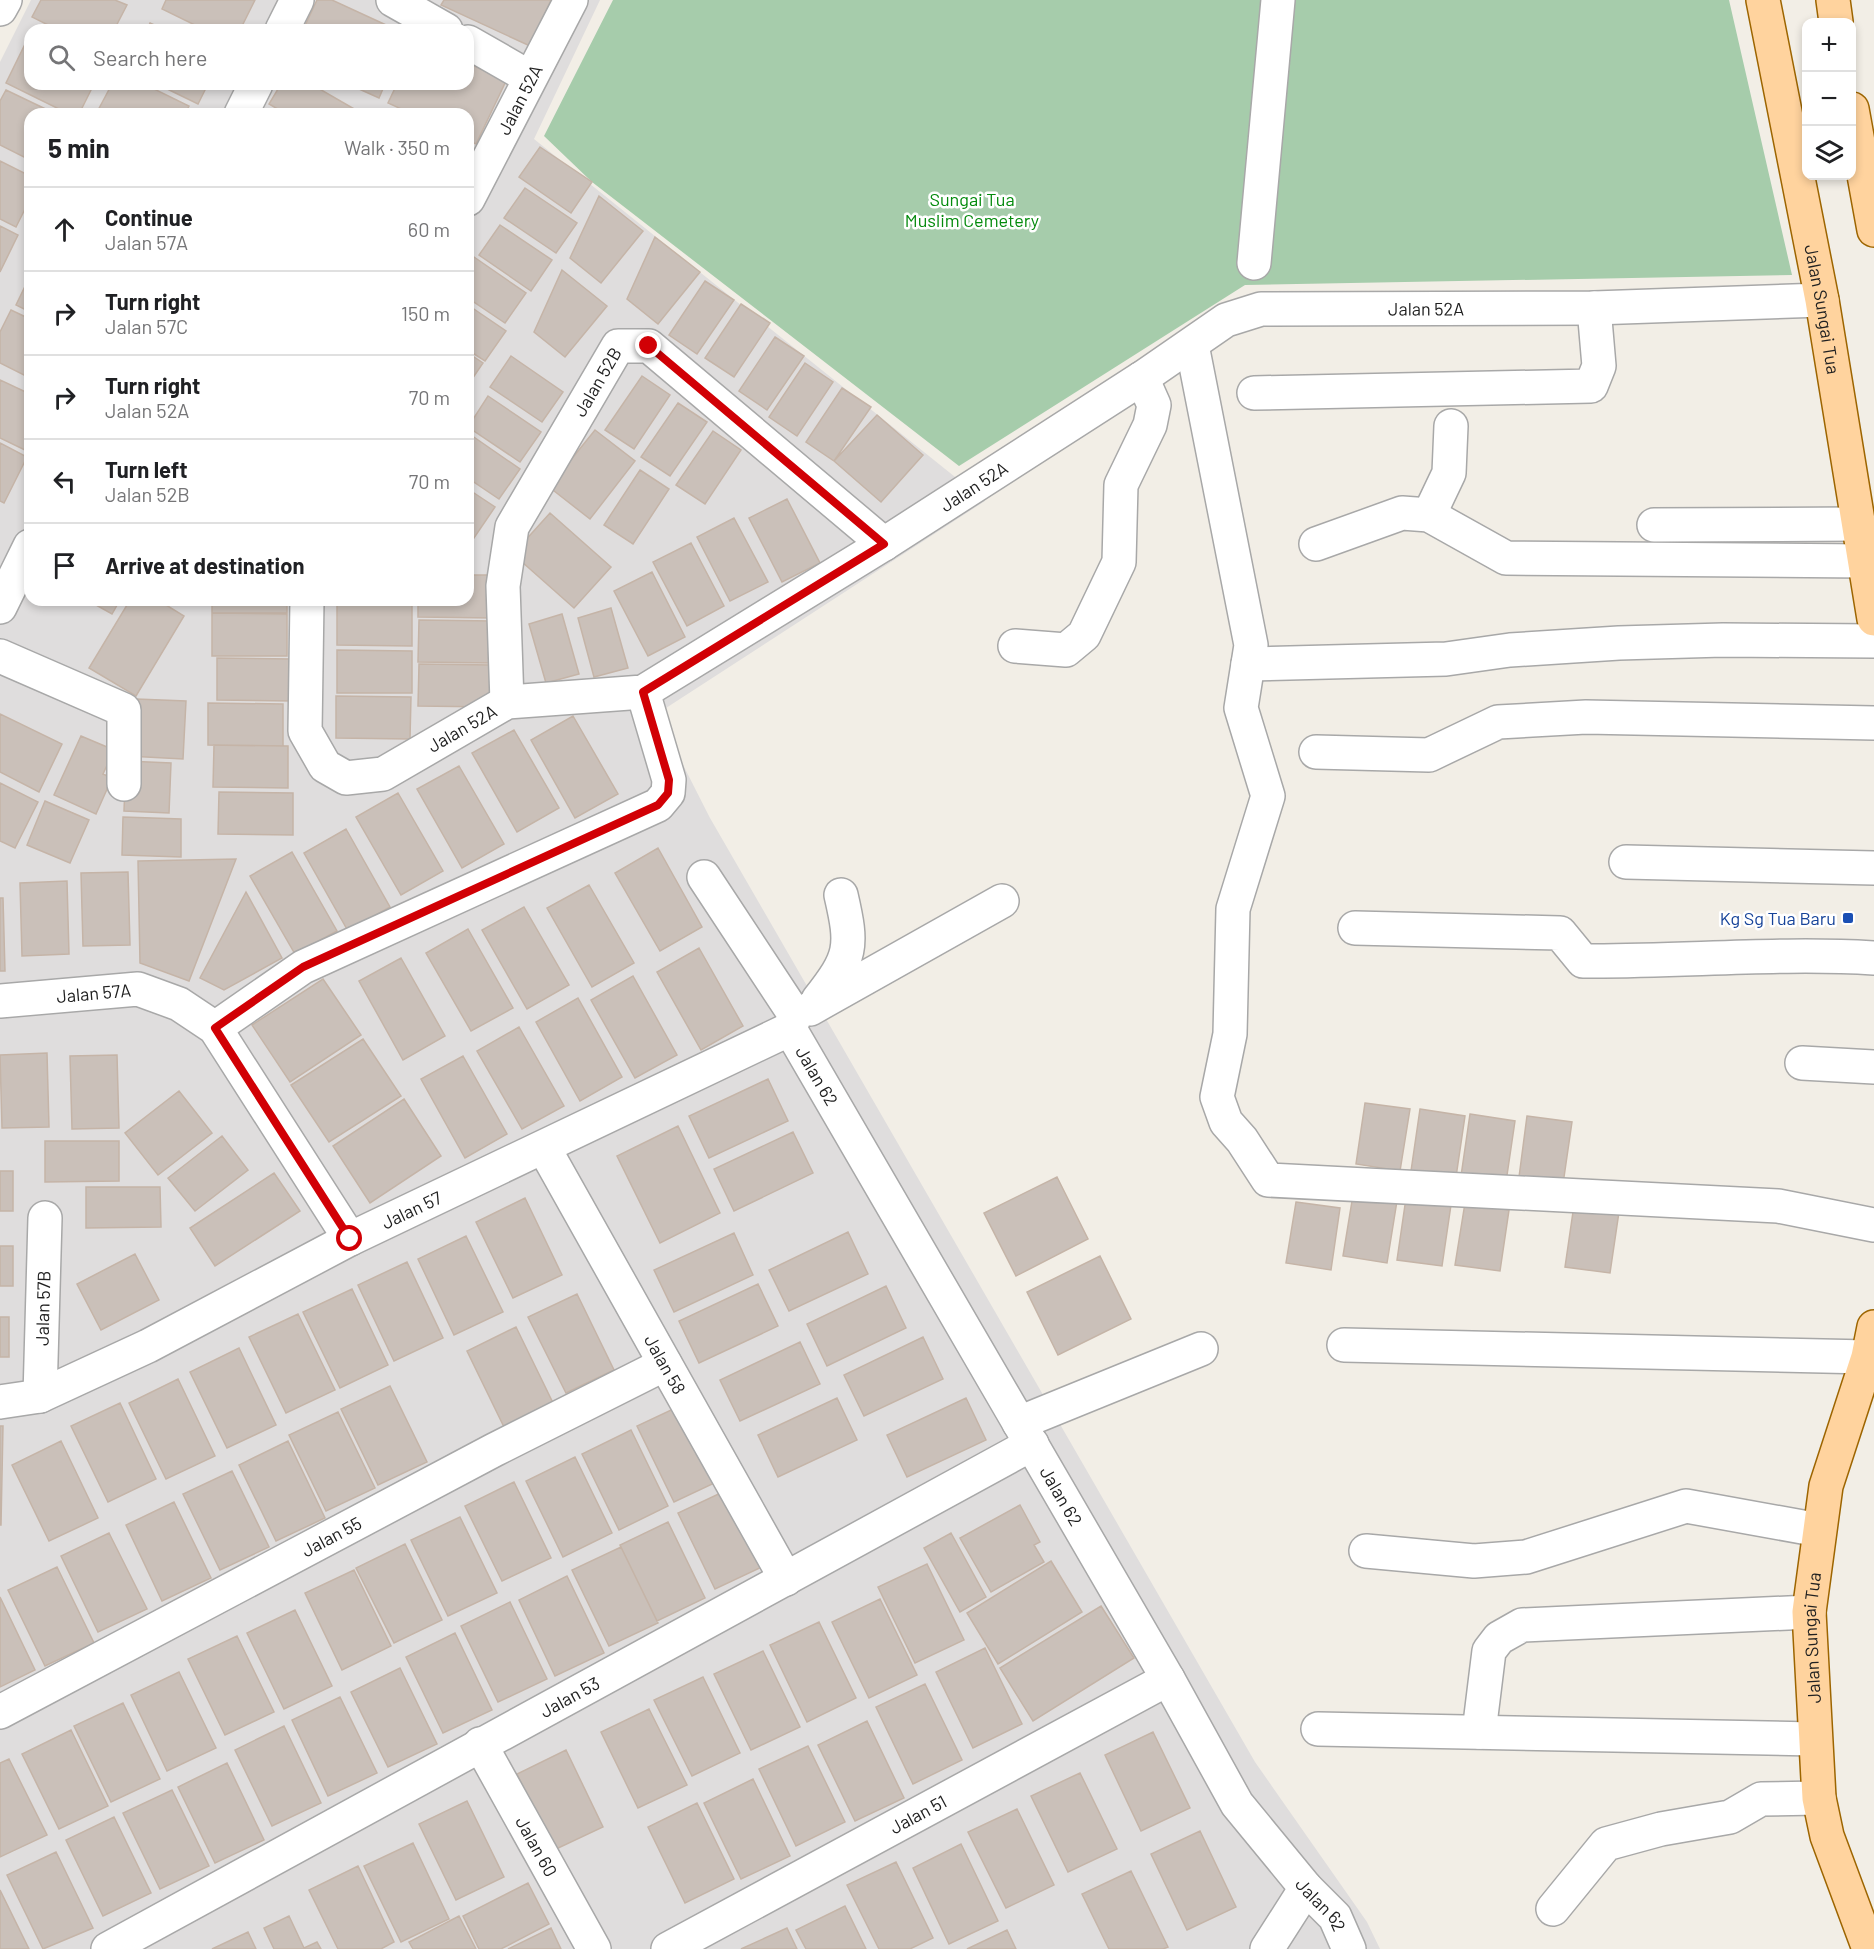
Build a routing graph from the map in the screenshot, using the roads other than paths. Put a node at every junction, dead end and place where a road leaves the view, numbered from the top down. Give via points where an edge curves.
1 (4, 0) edge
2 (297, 0) edge
3 (393, 0) edge
4 (571, 0) edge
5 (1278, 0) edge
6 (1763, 0) edge
7 (1833, 0) edge
8 (0, 9) edge
9 (1835, 18) edge
10 (285, 24) edge
11 (435, 24) edge
12 (474, 45) edge
13 (529, 77) junction
14 (253, 90) edge
15 (244, 108) edge
16 (1854, 126) edge
17 (474, 187) edge
18 (1874, 230) edge
19 (1254, 263) dead end
20 (1822, 300) junction
21 (1594, 308) junction
22 (1192, 345) junction
23 (1142, 378) junction
24 (1254, 393) dead end
25 (1451, 426) dead end
26 (1429, 515) junction
27 (1859, 524) junction
28 (1654, 525) dead end
29 (884, 544) junction
30 (1316, 544) dead end
31 (24, 558) edge
32 (1866, 561) junction
33 (307, 606) edge
34 (0, 607) edge
35 (1874, 620) edge
36 (1874, 641) edge
37 (1015, 646) dead end
38 (0, 656) edge
39 (1248, 664) junction
40 (643, 692) junction
41 (507, 702) junction
42 (1874, 723) edge
43 (1316, 752) dead end
44 (124, 784) dead end
45 (1626, 862) dead end
46 (1874, 868) edge
47 (704, 877) dead end
48 (841, 895) dead end
49 (1002, 901) dead end
50 (1355, 928) dead end
51 (1874, 958) edge
52 (0, 1001) edge
53 (798, 1018) junction
54 (215, 1028) junction
55 (1802, 1063) dead end
56 (1874, 1067) edge
57 (544, 1148) junction
58 (45, 1218) dead end
59 (1874, 1225) edge
60 (350, 1239) junction
61 (1871, 1342) edge
62 (1344, 1345) dead end
63 (1201, 1349) dead end
64 (665, 1364) junction
65 (40, 1396) junction
66 (0, 1402) edge
67 (1874, 1404) edge
68 (1025, 1434) junction
69 (1826, 1486) junction
70 (1819, 1530) junction
71 (1366, 1551) dead end
72 (786, 1579) junction
73 (1809, 1612) junction
74 (1168, 1679) junction
75 (0, 1712) edge
76 (1318, 1729) dead end
77 (1479, 1732) junction
78 (1814, 1739) junction
79 (480, 1744) junction
80 (1819, 1798) junction
81 (1306, 1888) junction
82 (1553, 1909) dead end
83 (108, 1949) edge
84 (594, 1949) edge
85 (668, 1949) edge
86 (1267, 1949) edge
87 (1349, 1949) edge
88 (1869, 1949) edge

1 - 8 street
2 - 10 street
3 - 11 street
4 - 13 street, Jalan 52A
5 - 19 street
6 - 20 main road, Jalan Sungai Tua
7 - 9 main road
12 - 13 street
13 - 17 street, Jalan 52A
14 - 15 street
16 - 18 main road
20 - 21 street, Jalan 52A
20 - 27 main road, Jalan Sungai Tua
21 - 22 street, Jalan 52A via 1261,309 1226,320
21 - 24 street via 1599,366 1591,386
22 - 23 street, Jalan 52A
22 - 39 street via 1251,645
23 - 29 street, Jalan 52A
23 - 37 street via 1154,405 1150,425 1121,485 1119,562 1110,583 1084,635 1066,650
25 - 26 street via 1449,473
26 - 30 street via 1402,513
26 - 32 street via 1506,558
27 - 28 street
27 - 32 main road, Jalan Sungai Tua
29 - 40 street, Jalan 52A
29 - 41 street, Jalan 52B via 649,346 618,346 512,527 503,586
31 - 34 street
32 - 35 main road, Jalan Sungai Tua
33 - 41 street, Jalan 52A via 305,731 325,766 346,778 383,774
36 - 39 street via 1619,643 1510,650 1446,659
38 - 44 street via 124,710
39 - 59 street via 1241,708 1268,796 1233,909 1230,1034 1217,1097 1226,1122 1268,1180 1778,1206
40 - 41 street, Jalan 52A
40 - 54 street via 669,780 668,793 658,805 303,967
42 - 43 street via 1575,718 1498,722 1429,754
45 - 46 street
47 - 53 street, Jalan 62
48 - 53 street via 850,935 839,974
49 - 53 street, Jalan 57
50 - 51 street via 1560,933 1583,961 1732,955
52 - 54 street, Jalan 57A via 138,989 179,1004
53 - 57 street, Jalan 57
53 - 68 street, Jalan 62
54 - 60 street, Jalan 57A
55 - 56 street
57 - 60 street, Jalan 57
57 - 64 street, Jalan 58
58 - 65 street, Jalan 57B
60 - 65 street, Jalan 57 via 148,1346
61 - 62 street
61 - 69 main road, Jalan Sungai Tua
63 - 68 street, Jalan 53
64 - 72 street, Jalan 58
64 - 75 street, Jalan 55 via 494,1450
65 - 66 street, Jalan 57
67 - 69 main road via 1867,1431
68 - 72 street, Jalan 53
68 - 74 street, Jalan 62
69 - 70 main road, Jalan Sungai Tua
70 - 71 street via 1686,1506 1526,1557 1474,1561
70 - 73 main road, Jalan Sungai Tua
72 - 79 street, Jalan 53
73 - 77 street via 1522,1625 1500,1638 1489,1651
73 - 78 main road, Jalan Sungai Tua
74 - 81 street, Jalan 62 via 1237,1804
74 - 85 street, Jalan 51
76 - 77 street
77 - 78 street
78 - 80 main road, Jalan Sungai Tua
79 - 83 street, Jalan 53
79 - 84 street, Jalan 60
80 - 82 street via 1761,1799 1730,1816 1606,1844
80 - 88 main road, Jalan Sungai Tua via 1827,1836
81 - 86 street
81 - 87 street, Jalan 62 via 1335,1917

